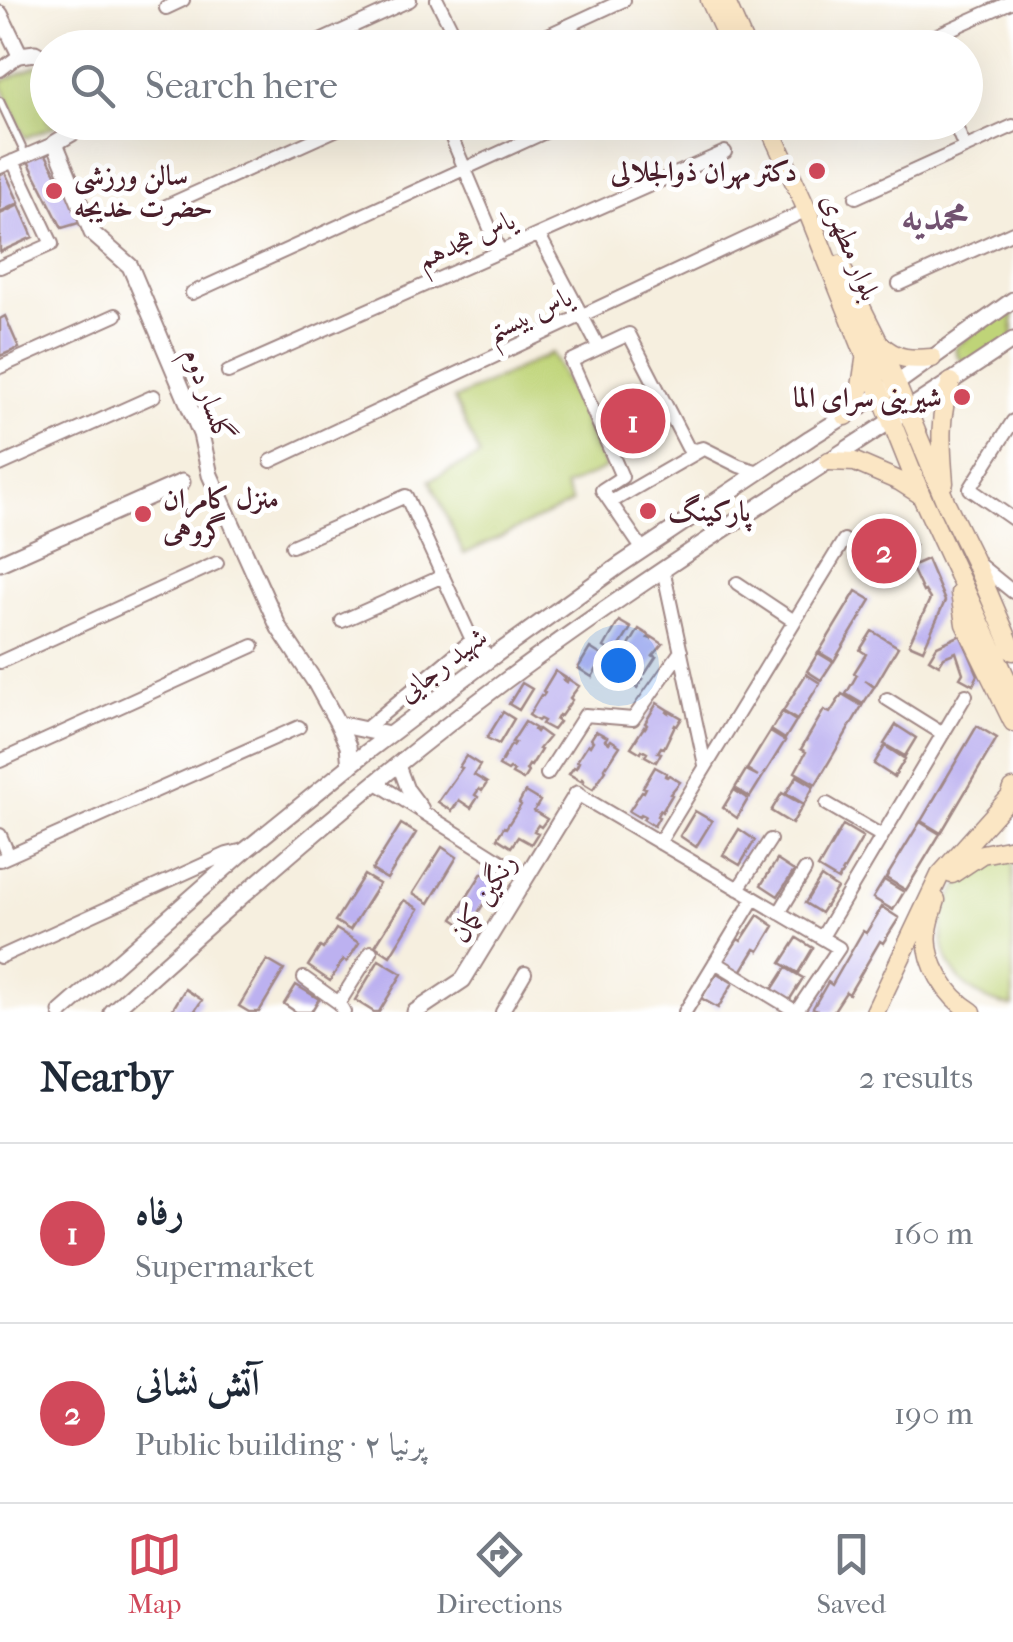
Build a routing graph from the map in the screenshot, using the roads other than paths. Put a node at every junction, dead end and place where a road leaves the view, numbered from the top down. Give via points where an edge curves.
1 (183, 0) edge
2 (410, 0) edge
3 (437, 0) edge
4 (624, 0) edge
5 (710, 0) edge
6 (725, 0) edge
7 (1006, 2) edge
8 (166, 8) dead end
9 (0, 14) edge
10 (344, 30) edge
11 (451, 30) edge
12 (559, 30) edge
13 (724, 30) edge
14 (738, 30) edge
15 (949, 30) edge
16 (30, 54) edge
17 (20, 55) junction
18 (0, 70) edge
19 (0, 100) edge
20 (1013, 126) edge
21 (61, 140) edge
22 (313, 140) edge
23 (453, 140) edge
24 (528, 140) edge
25 (774, 140) edge
26 (786, 140) edge
27 (962, 140) edge
28 (982, 140) edge
29 (983, 140) edge
30 (55, 144) junction
31 (965, 148) junction
32 (725, 152) dead end
33 (13, 161) edge
34 (465, 169) junction
35 (856, 198) dead end
36 (807, 210) junction
37 (153, 212) dead end
38 (1013, 232) edge
39 (539, 234) junction
40 (500, 252) junction
41 (0, 268) edge
42 (900, 284) dead end
43 (192, 293) dead end
44 (1013, 300) edge
45 (116, 314) dead end
46 (583, 316) junction
47 (959, 337) junction
48 (1013, 340) edge
49 (598, 348) junction
50 (872, 349) junction
51 (932, 358) junction
52 (977, 364) junction
53 (0, 367) edge
54 (228, 372) dead end
55 (951, 382) junction
56 (888, 389) junction
57 (154, 396) dead end
58 (846, 416) junction
59 (900, 417) junction
60 (1013, 421) edge
61 (810, 438) junction
62 (704, 448) junction
63 (271, 461) dead end
64 (829, 462) junction
65 (0, 465) edge
66 (759, 472) junction
67 (182, 482) dead end
68 (920, 494) junction
69 (610, 502) junction
70 (946, 503) junction
71 (1013, 519) edge
72 (844, 540) dead end
73 (292, 546) dead end
74 (643, 550) junction
75 (974, 560) junction
76 (0, 563) edge
77 (217, 563) dead end
78 (620, 565) junction
79 (956, 568) junction
80 (662, 569) junction
81 (443, 576) junction
82 (737, 583) dead end
83 (637, 588) junction
84 (1013, 592) edge
85 (984, 609) junction
86 (342, 621) dead end
87 (794, 621) junction
88 (1013, 622) edge
89 (472, 640) junction
90 (252, 646) dead end
91 (1013, 651) edge
92 (681, 652) junction
93 (490, 658) junction
94 (0, 662) edge
95 (1013, 693) edge
96 (966, 694) dead end
97 (887, 699) dead end
98 (1013, 722) edge
99 (338, 724) junction
100 (299, 727) dead end
101 (364, 730) junction
102 (698, 731) junction
103 (943, 734) junction
104 (389, 735) junction
105 (721, 740) junction
106 (0, 760) edge
107 (398, 764) junction
108 (706, 765) junction
109 (350, 766) junction
110 (547, 774) dead end
111 (375, 782) junction
112 (1013, 789) edge
113 (577, 794) joint
114 (827, 804) dead end
115 (426, 814) junction
116 (0, 835) edge
117 (882, 836) junction
118 (770, 840) dead end
119 (659, 842) junction
120 (1013, 848) edge
121 (247, 849) junction
122 (5, 858) edge
123 (226, 867) junction
124 (805, 870) dead end
125 (526, 877) junction
126 (738, 889) junction
127 (754, 898) junction
128 (236, 899) junction
129 (779, 913) junction
130 (822, 938) junction
131 (371, 952) dead end
132 (0, 957) edge
133 (715, 962) junction
134 (525, 974) dead end
135 (304, 978) dead end
136 (342, 1008) edge
137 (61, 1012) edge
138 (112, 1012) edge
139 (415, 1012) edge
140 (502, 1012) edge
141 (685, 1012) edge
142 (797, 1012) edge
143 (875, 1012) edge
144 (972, 1012) edge

1 - 8 street
2 - 10 street
3 - 11 street
4 - 12 street
5 - 13 main road
6 - 14 main road
7 - 15 street
9 - 17 street
16 - 17 street
17 - 18 street
19 - 33 lane
20 - 29 street
21 - 30 street
22 - 37 street
23 - 34 street
24 - 34 street
25 - 36 main road, بلوار مطهری
26 - 50 main road, بلوار مطهری
27 - 31 street
28 - 31 street
30 - 33 street
30 - 99 street, گلسار دوم via 92,233 130,266 201,434 210,475 279,628
31 - 35 street
32 - 39 street, یاس هجدهم
33 - 41 street via 52,244
34 - 40 street
34 - 43 street
36 - 46 street, یاس بیستم
36 - 50 main road, بلوار مطهری
38 - 42 street
39 - 40 street, یاس هجدهم
39 - 46 street
40 - 54 street, یاس هجدهم
44 - 47 street, شهید رجایی
45 - 53 street
46 - 49 street
46 - 63 street, یاس بیستم
47 - 51 street, شهید رجایی
47 - 52 street via 957,357
48 - 52 street, شهید رجایی
49 - 62 street via 629,334 682,442
49 - 69 street via 571,361 622,476 602,490
50 - 51 main road
50 - 56 main road, بلوار مطهری
50 - 58 main road
51 - 56 street, شهید رجایی
52 - 55 street, شهید رجایی
55 - 59 street, شهید رجایی
55 - 70 main road via 940,436
56 - 58 street, شهید رجایی
56 - 59 main road, بلوار مطهری
57 - 65 street
58 - 61 street, شهید رجایی
59 - 64 street, شهید رجایی
59 - 68 main road
59 - 70 main road
60 - 71 street via 970,489
61 - 64 street via 827,445
61 - 66 street, شهید رجایی
62 - 66 street
62 - 69 street
64 - 68 main road via 854,462
64 - 80 street, شهید رجایی
66 - 74 street, شهید رجایی
67 - 76 street
68 - 79 main road
69 - 74 street
70 - 75 main road
72 - 87 street
73 - 81 street via 406,496
74 - 78 street, شهید رجایی
75 - 84 street
75 - 85 main road
75 - 88 main road
77 - 94 street
78 - 83 street via 633,574
78 - 93 street, شهید رجایی
79 - 85 main road
79 - 98 main road via 965,624
80 - 83 street, شهید رجایی
80 - 92 street
81 - 86 street
81 - 89 street
82 - 87 street
83 - 107 street, شهید رجایی
85 - 91 main road
85 - 95 main road
87 - 105 street
89 - 93 street
89 - 101 street
90 - 106 street
92 - 102 street
92 - 110 street via 632,719 585,715
93 - 104 street, شهید رجایی
96 - 103 street
97 - 103 street
99 - 101 street
99 - 109 street, گلسار دوم
100 - 122 street
101 - 104 street
102 - 105 street
102 - 108 street
103 - 117 street
104 - 109 street, شهید رجایی
105 - 108 street
107 - 111 street, شهید رجایی
107 - 115 street
108 - 119 street
109 - 121 street, شهید رجایی
111 - 115 street
111 - 128 street, شهید رجایی
112 - 143 main road via 940,875
113 - 119 street
113 - 125 street, رنگین کمان
114 - 117 street
115 - 125 street
116 - 122 street
117 - 130 street
118 - 126 street
119 - 126 street
120 - 144 main road via 982,854 954,872 936,898 927,935 935,972
121 - 123 street, شهید رجایی
121 - 132 street
123 - 128 street via 224,893
123 - 137 street, شهید رجایی
124 - 129 street
125 - 139 street, رنگین کمان via 463,980
126 - 127 street
127 - 129 street
127 - 133 street
128 - 138 street, شهید رجایی
129 - 130 street
130 - 142 street via 839,948
131 - 136 street
133 - 141 street
133 - 142 street
134 - 140 street
135 - 136 street

